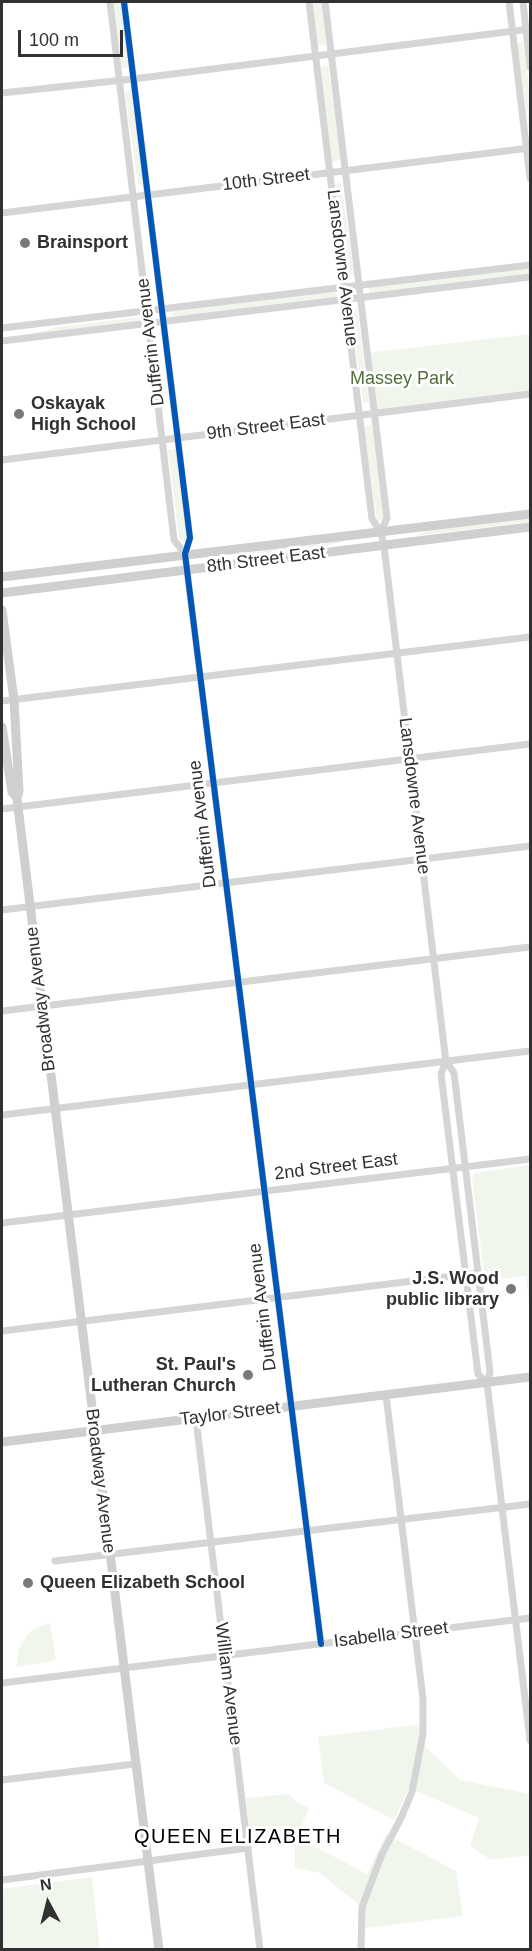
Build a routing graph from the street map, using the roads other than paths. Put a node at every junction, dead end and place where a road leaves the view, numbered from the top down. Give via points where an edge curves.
1 (111, 2) edge
2 (124, 2) edge
3 (309, 2) edge
4 (325, 2) edge
5 (509, 2) edge
6 (522, 2) edge
7 (528, 29) edge
8 (512, 31) junction
9 (331, 54) junction
10 (316, 56) junction
11 (531, 67) edge
12 (134, 79) junction
13 (120, 80) junction
14 (2, 93) edge
15 (529, 148) edge
16 (344, 171) junction
17 (330, 172) junction
18 (531, 178) edge
19 (148, 195) junction
20 (134, 198) junction
21 (2, 213) edge
22 (531, 265) edge
23 (531, 277) edge
24 (359, 285) junction
25 (344, 287) junction
26 (360, 298) junction
27 (346, 300) junction
28 (162, 309) junction
29 (148, 311) junction
30 (163, 321) junction
31 (149, 323) junction
32 (2, 328) edge
33 (2, 341) edge
34 (531, 394) edge
35 (374, 414) junction
36 (360, 416) junction
37 (177, 438) junction
38 (162, 440) junction
39 (2, 460) edge
40 (531, 514) edge
41 (531, 527) edge
42 (381, 532) junction
43 (384, 546) junction
44 (185, 554) junction
45 (187, 570) junction
46 (2, 577) edge
47 (2, 593) edge
48 (2, 610) edge
49 (531, 637) edge
50 (396, 653) junction
51 (201, 676) junction
52 (14, 700) junction
53 (2, 702) edge
54 (2, 727) edge
55 (531, 744) edge
56 (409, 759) junction
57 (214, 783) junction
58 (17, 802) junction
59 (2, 809) edge
60 (531, 846) edge
61 (422, 859) junction
62 (226, 883) junction
63 (30, 906) junction
64 (2, 910) edge
65 (531, 947) edge
66 (434, 958) junction
67 (238, 982) junction
68 (42, 1006) junction
69 (2, 1011) edge
70 (531, 1051) edge
71 (446, 1061) junction
72 (251, 1085) junction
73 (54, 1109) junction
74 (2, 1115) edge
75 (531, 1159) edge
76 (466, 1167) junction
77 (452, 1168) junction
78 (263, 1191) junction
79 (67, 1215) junction
80 (2, 1223) edge
81 (478, 1273) junction
82 (465, 1274) junction
83 (277, 1297) junction
84 (80, 1322) junction
85 (2, 1331) edge
86 (531, 1377) edge
87 (487, 1383) junction
88 (386, 1395) junction
89 (290, 1407) junction
90 (196, 1419) junction
91 (94, 1431) junction
92 (2, 1442) edge
93 (531, 1504) edge
94 (502, 1508) junction
95 (402, 1520) junction
96 (306, 1532) junction
97 (211, 1542) junction
98 (110, 1554) junction
99 (55, 1560) dead end
100 (531, 1618) edge
101 (516, 1620) junction
102 (415, 1632) junction
103 (321, 1644) junction
104 (225, 1656) junction
105 (124, 1669) junction
106 (2, 1683) edge
107 (531, 1740) edge
108 (135, 1764) junction
109 (2, 1780) edge
110 (248, 1848) junction
111 (147, 1861) junction
112 (2, 1880) edge
113 (159, 1950) edge
114 (260, 1950) edge
115 (361, 1950) edge

1 - 13 street, Dufferin Avenue
2 - 12 street, Dufferin Avenue
3 - 10 street, Lansdowne Avenue
4 - 9 street, Lansdowne Avenue
5 - 8 street
6 - 7 street
7 - 8 street
7 - 11 street
8 - 9 street
8 - 15 street
9 - 10 street
9 - 16 street, Lansdowne Avenue
10 - 12 street
10 - 17 street, Lansdowne Avenue
12 - 13 street
12 - 19 street, Dufferin Avenue
13 - 14 street
13 - 20 street, Dufferin Avenue
15 - 16 street, 10th Street
15 - 18 street
16 - 17 street, 10th Street
16 - 24 street, Lansdowne Avenue
17 - 19 street, 10th Street
17 - 25 street, Lansdowne Avenue
19 - 20 street, 10th Street
19 - 28 street, Dufferin Avenue
20 - 21 street, 10th Street
20 - 29 street, Dufferin Avenue
22 - 24 street
23 - 26 street
24 - 25 street
24 - 26 street, Lansdowne Avenue
25 - 27 street, Lansdowne Avenue
25 - 28 street
26 - 27 street
26 - 35 street, Lansdowne Avenue
27 - 30 street
27 - 36 street, Lansdowne Avenue
28 - 29 street
28 - 30 street, Dufferin Avenue
29 - 31 street, Dufferin Avenue
29 - 32 street
30 - 31 street
30 - 37 street, Dufferin Avenue
31 - 33 street
31 - 38 street, Dufferin Avenue
34 - 35 street, 9th Street East
35 - 36 street, 9th Street East
35 - 42 street, Lansdowne Avenue via 387,518
36 - 37 street, 9th Street East
36 - 42 street, Lansdowne Avenue via 372,519
37 - 38 street, 9th Street East
37 - 44 street, Dufferin Avenue via 190,538
38 - 39 street, 9th Street East
38 - 44 street, Dufferin Avenue via 174,540
40 - 42 main road, 8th Street East
41 - 43 main road, 8th Street East
42 - 43 street, Lansdowne Avenue
42 - 44 main road, 8th Street East
43 - 45 main road, 8th Street East
43 - 50 street, Lansdowne Avenue
44 - 45 street, Dufferin Avenue
44 - 46 main road, 8th Street East
45 - 47 main road, 8th Street East
45 - 51 street, Dufferin Avenue
48 - 52 main road, Broadway Avenue
49 - 50 street
50 - 51 street
50 - 56 street, Lansdowne Avenue
51 - 52 street
51 - 57 street, Dufferin Avenue
52 - 53 street
52 - 58 main road, Broadway Avenue
54 - 58 main road, Broadway Avenue
55 - 56 street
56 - 57 street
56 - 61 street, Lansdowne Avenue
57 - 58 street
57 - 62 street, Dufferin Avenue
58 - 59 street
58 - 63 main road, Broadway Avenue
60 - 61 street
61 - 62 street
61 - 66 street, Lansdowne Avenue
62 - 63 street
62 - 67 street, Dufferin Avenue
63 - 64 street
63 - 68 main road, Broadway Avenue
65 - 66 street
66 - 67 street
66 - 71 street, Lansdowne Avenue
67 - 68 street
67 - 72 street, Dufferin Avenue
68 - 69 street
68 - 73 main road, Broadway Avenue
70 - 71 street
71 - 72 street
71 - 76 street, Lansdowne Avenue via 454,1073
71 - 77 street, Lansdowne Avenue via 441,1074
72 - 73 street
72 - 78 street, Dufferin Avenue
73 - 74 street
73 - 79 main road, Broadway Avenue
75 - 76 street, 2nd Street East
76 - 77 street, 2nd Street East
76 - 81 street, Lansdowne Avenue
77 - 78 street, 2nd Street East
77 - 82 street, Lansdowne Avenue
78 - 79 street, 2nd Street East
78 - 83 street, Dufferin Avenue
79 - 80 street, 2nd Street East
79 - 84 main road, Broadway Avenue
81 - 82 street
81 - 87 street, Lansdowne Avenue via 490,1372
82 - 83 street
82 - 87 street, Lansdowne Avenue via 478,1374
83 - 84 street
83 - 89 street, Dufferin Avenue
84 - 85 street
84 - 91 main road, Broadway Avenue
86 - 87 main road, Taylor Street
87 - 88 main road, Taylor Street
87 - 94 street, Lansdowne Avenue
88 - 89 main road, Taylor Street
88 - 95 street
89 - 90 main road, Taylor Street
89 - 96 street, Dufferin Avenue
90 - 91 main road, Taylor Street
90 - 97 street, William Avenue
91 - 92 main road, Taylor Street
91 - 98 main road, Broadway Avenue
93 - 94 street
94 - 95 street
94 - 101 street, Lansdowne Avenue
95 - 96 street
95 - 102 street
96 - 97 street
96 - 103 street, Dufferin Avenue
97 - 98 street
97 - 104 street, William Avenue
98 - 99 street
98 - 105 main road, Broadway Avenue
100 - 101 street, Isabella Street
101 - 102 street, Isabella Street
101 - 107 street, Lansdowne Avenue
102 - 103 street, Isabella Street
102 - 115 street via 423,1734 412,1792 362,1907
103 - 104 street, Isabella Street
104 - 105 street, Isabella Street
104 - 110 street, William Avenue
105 - 106 street, Isabella Street
105 - 108 main road, Broadway Avenue
108 - 109 street
108 - 111 main road, Broadway Avenue
110 - 111 street
110 - 114 street, William Avenue
111 - 112 street
111 - 113 main road, Broadway Avenue

